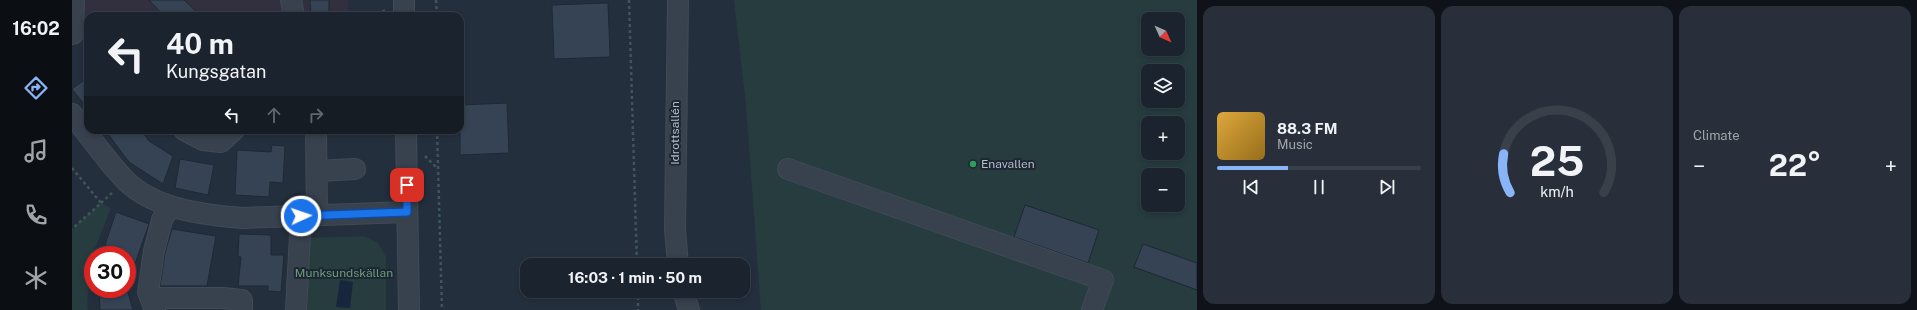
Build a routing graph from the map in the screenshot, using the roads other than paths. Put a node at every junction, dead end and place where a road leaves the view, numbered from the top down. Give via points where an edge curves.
1 (74, 0) edge
2 (291, 0) edge
3 (404, 0) edge
4 (678, 0) edge
5 (293, 12) edge
6 (404, 12) edge
7 (78, 32) edge
8 (72, 114) edge
9 (84, 129) edge
10 (88, 134) edge
11 (191, 134) edge
12 (230, 134) edge
13 (316, 134) edge
14 (406, 134) edge
15 (355, 168) dead end
16 (788, 169) dead end
17 (317, 171) junction
18 (170, 206) junction
19 (407, 212) junction
20 (309, 216) junction
21 (677, 258) edge
22 (685, 298) edge
23 (153, 304) edge
24 (242, 310) edge
25 (296, 310) edge
26 (409, 310) edge
27 (689, 310) edge
28 (1092, 310) edge

1 - 7 street
2 - 5 street
3 - 6 street
4 - 21 street, Idrottsallén via 675,229
8 - 9 street
10 - 18 street via 126,181 149,197
11 - 12 street via 202,140 221,142
13 - 17 street
14 - 19 street
15 - 17 street
16 - 28 street via 1103,280
17 - 20 street
18 - 20 street via 243,218
18 - 23 street via 162,220 154,251 148,292
19 - 20 street
19 - 26 street
20 - 25 street
22 - 27 street
23 - 24 street via 230,298 242,300

